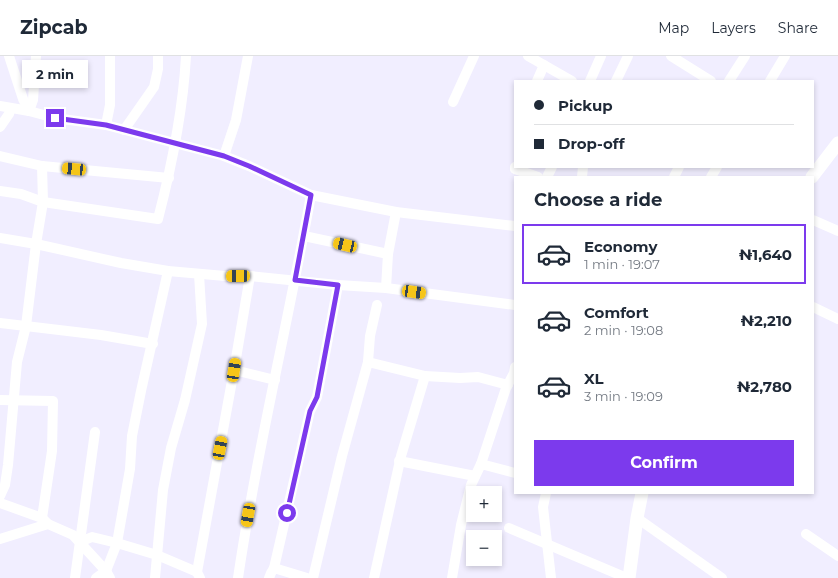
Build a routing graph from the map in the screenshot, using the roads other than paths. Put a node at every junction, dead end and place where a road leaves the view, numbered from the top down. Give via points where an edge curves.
1 (9, 56) edge
2 (36, 56) edge
3 (110, 56) edge
4 (158, 56) edge
5 (186, 56) edge
6 (248, 56) edge
7 (474, 56) edge
8 (528, 56) edge
9 (601, 56) edge
10 (628, 56) edge
11 (671, 56) edge
12 (745, 56) edge
13 (785, 56) edge
14 (544, 65) junction
15 (537, 80) edge
16 (570, 80) edge
17 (590, 80) edge
18 (616, 80) edge
19 (709, 80) edge
20 (730, 80) edge
21 (771, 80) edge
22 (453, 102) dead end
23 (0, 106) edge
24 (11, 108) junction
25 (29, 111) junction
26 (106, 125) junction
27 (0, 127) edge
28 (124, 130) junction
29 (838, 142) edge
30 (176, 144) junction
31 (0, 156) edge
32 (224, 156) junction
33 (42, 166) junction
34 (515, 168) edge
35 (535, 176) edge
36 (813, 176) edge
37 (169, 178) junction
38 (0, 191) edge
39 (311, 195) junction
40 (44, 202) junction
41 (396, 212) junction
42 (814, 220) edge
43 (514, 226) edge
44 (838, 231) edge
45 (304, 236) junction
46 (0, 238) edge
47 (36, 244) junction
48 (388, 254) junction
49 (168, 271) junction
50 (199, 274) junction
51 (250, 276) junction
52 (295, 280) junction
53 (338, 285) junction
54 (386, 288) junction
55 (377, 304) dead end
56 (514, 305) edge
57 (814, 307) edge
58 (838, 319) edge
59 (0, 323) edge
60 (26, 326) junction
61 (152, 344) junction
62 (368, 362) junction
63 (234, 370) junction
64 (514, 370) edge
65 (425, 376) junction
66 (275, 380) junction
67 (508, 385) junction
68 (0, 400) edge
69 (13, 401) junction
70 (95, 432) dead end
71 (399, 461) junction
72 (481, 464) junction
73 (514, 474) edge
74 (475, 476) junction
75 (546, 494) edge
76 (642, 494) edge
77 (0, 496) edge
78 (0, 503) edge
79 (637, 518) junction
80 (45, 520) junction
81 (509, 528) dead end
82 (806, 534) dead end
83 (0, 539) edge
84 (80, 542) junction
85 (116, 543) junction
86 (546, 544) junction
87 (157, 555) junction
88 (838, 556) edge
89 (274, 568) junction
90 (108, 574) edge
91 (198, 575) edge
92 (75, 578) edge
93 (96, 578) edge
94 (155, 578) edge
95 (238, 578) edge
96 (269, 578) edge
97 (308, 578) edge
98 (313, 578) edge
99 (374, 578) edge
100 (452, 578) edge
101 (551, 578) edge
102 (628, 578) edge
103 (722, 578) edge

1 - 25 street
2 - 25 street via 33,100
3 - 26 street via 110,105
4 - 28 street via 154,87
5 - 30 street
6 - 32 street via 236,120
7 - 22 street
8 - 14 street
9 - 17 street
10 - 18 street
11 - 19 street
12 - 20 street
13 - 21 street
14 - 15 street
14 - 16 street
23 - 24 street
24 - 25 street
24 - 27 street
25 - 26 street via 55,118
26 - 28 street
28 - 30 street
29 - 36 main road
30 - 32 street
30 - 37 street
31 - 33 street
32 - 39 street
33 - 37 street
33 - 40 street
34 - 35 street
37 - 40 street via 158,219
38 - 40 street via 21,194
39 - 41 street
39 - 45 street
40 - 47 street
41 - 43 street
41 - 48 street
42 - 44 street
45 - 48 street
45 - 52 street
46 - 47 street
47 - 49 street
47 - 60 street
48 - 54 street
49 - 50 street
49 - 61 street
50 - 51 street
50 - 87 street via 202,324 171,448 163,490
51 - 52 street
51 - 63 street
52 - 53 street
52 - 66 street
53 - 54 street
53 - 89 street via 317,397 310,411
54 - 56 street
55 - 62 street via 370,336
57 - 58 street
59 - 60 street
60 - 61 street
60 - 69 street via 17,362
61 - 85 street via 134,429 130,470
62 - 65 street
62 - 98 street via 342,456
63 - 66 street
63 - 91 street
64 - 67 street
65 - 67 street via 478,377
65 - 71 street
66 - 95 street via 254,477
67 - 72 street
68 - 69 street
69 - 77 street via 8,465 5,485
69 - 80 street via 54,401
70 - 84 street
71 - 74 street
71 - 99 street
72 - 73 street
72 - 74 street
74 - 100 street via 461,525
75 - 86 street via 543,507
76 - 79 main road
78 - 80 street
79 - 102 main road
79 - 103 street
80 - 83 street
80 - 84 street via 73,535
81 - 86 street
82 - 88 street
84 - 85 street via 92,537
84 - 90 street
84 - 92 street
85 - 87 street
85 - 90 street
86 - 101 street
86 - 102 street
87 - 91 street
87 - 94 street
89 - 96 street
89 - 97 street
90 - 93 street

